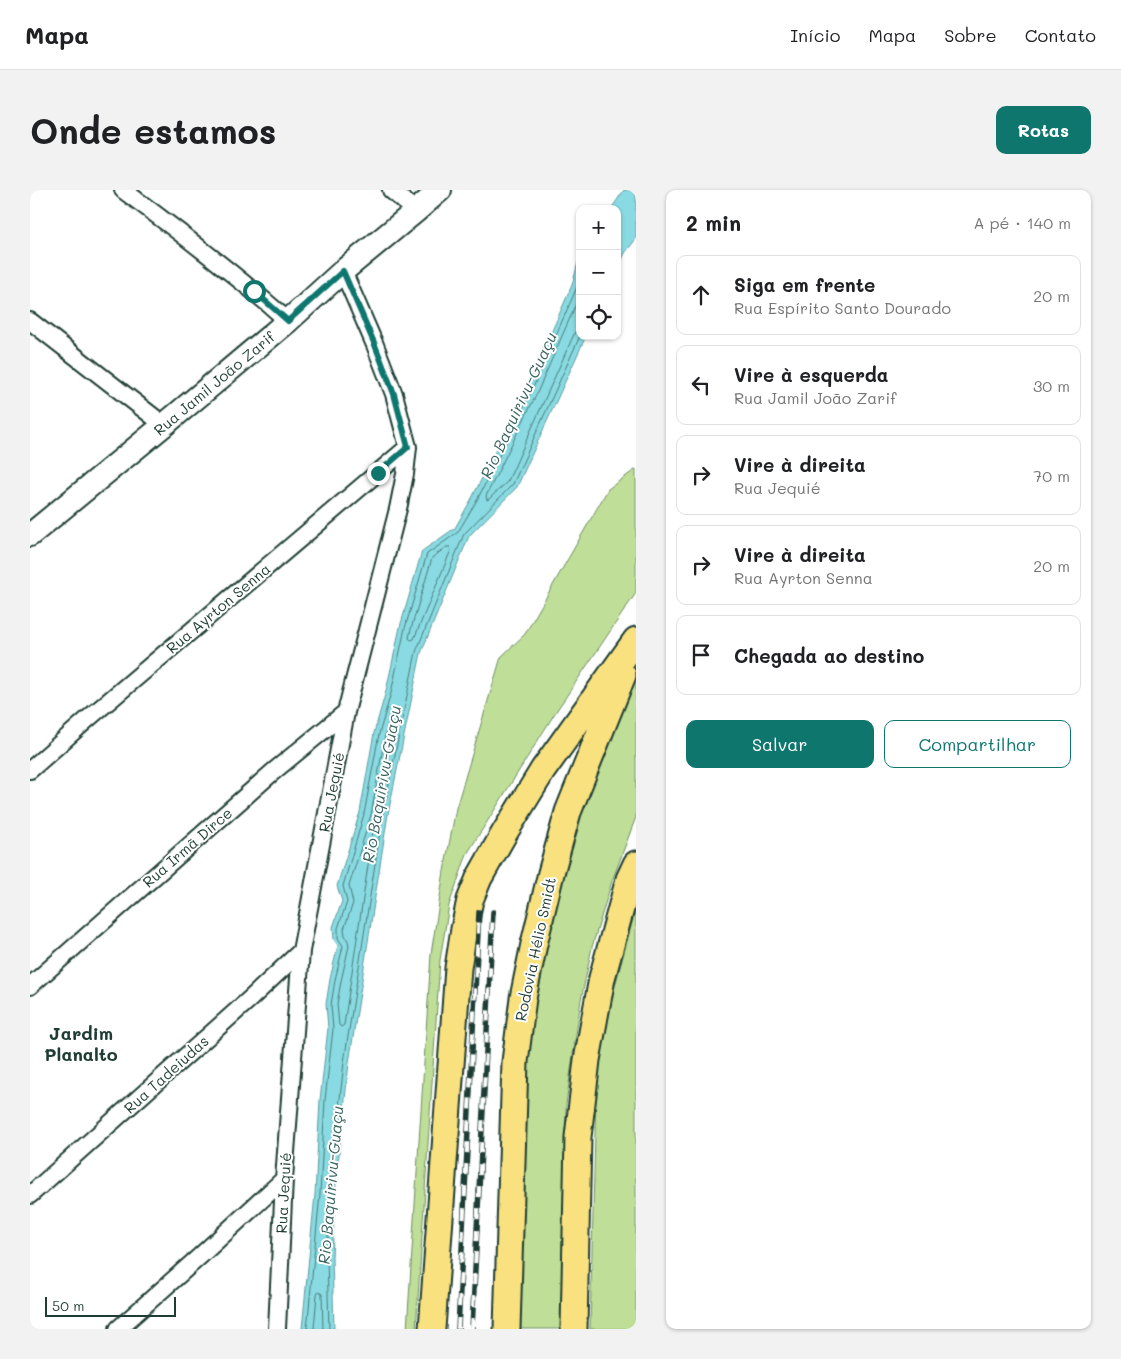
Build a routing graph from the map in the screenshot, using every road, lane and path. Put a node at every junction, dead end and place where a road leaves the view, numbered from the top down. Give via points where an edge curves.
1 (124, 190) edge
2 (391, 190) edge
3 (440, 190) edge
4 (416, 211) junction
5 (343, 271) junction
6 (288, 321) junction
7 (30, 322) edge
8 (164, 425) junction
9 (408, 447) junction
10 (34, 525) edge
11 (636, 640) edge
12 (636, 645) edge
13 (346, 712) junction
14 (30, 770) edge
15 (636, 864) edge
16 (301, 952) junction
17 (30, 986) edge
18 (284, 1179) junction
19 (30, 1195) edge
20 (118, 1329) edge
21 (277, 1329) edge
22 (432, 1329) edge
23 (507, 1329) edge
24 (574, 1329) edge

1 - 6 street via 187,237
2 - 4 street
3 - 4 main road, Rua Jamil João Zarif
4 - 5 main road, Rua Jamil João Zarif
5 - 6 main road, Rua Jamil João Zarif
5 - 9 street, Rua Jequié via 394,394
6 - 8 main road, Rua Jamil João Zarif
7 - 8 street
8 - 10 main road, Rua Jamil João Zarif
9 - 13 street, Rua Jequié via 398,510
9 - 14 street, Rua Ayrton Senna
11 - 22 main road via 543,770 470,900 458,968
12 - 23 main road, Rodovia Hélio Smidt via 568,812 522,998 516,1062
13 - 16 street, Rua Jequié
13 - 17 street, Rua Irmã Dirce via 274,771
15 - 24 main road via 602,978 587,1060 578,1137
16 - 18 street, Rua Jequié
16 - 19 street, Rua Tadeiudas
18 - 20 street
18 - 21 street, Rua Jequié

